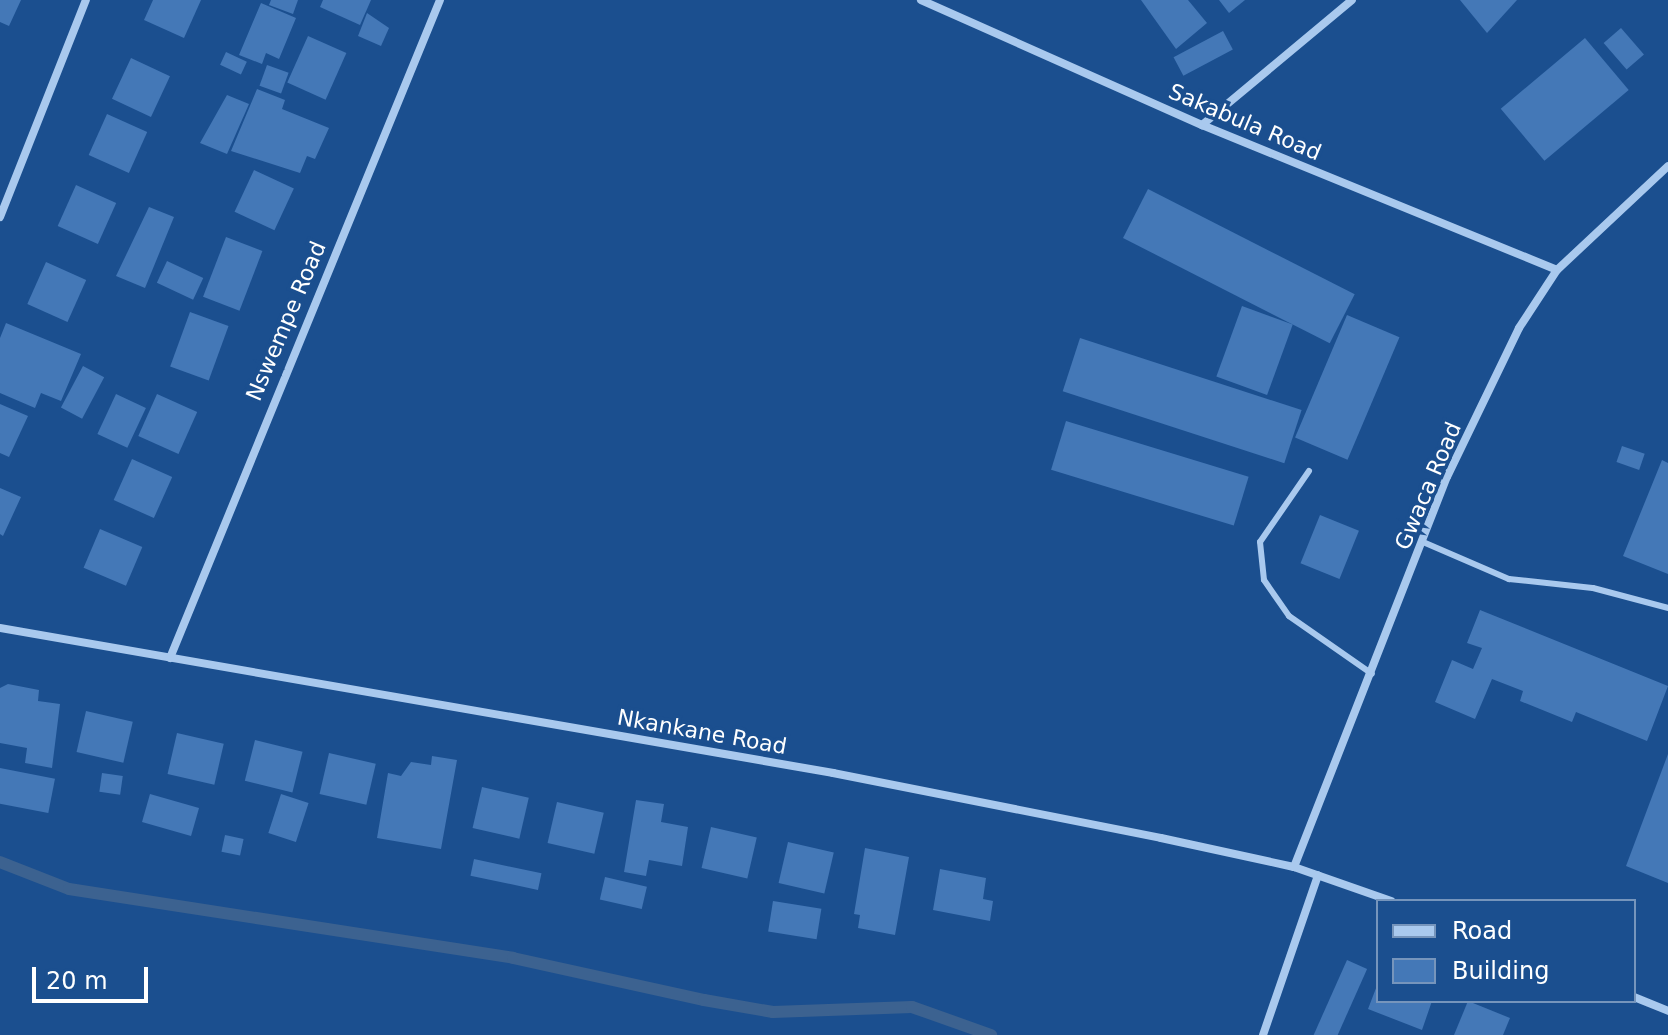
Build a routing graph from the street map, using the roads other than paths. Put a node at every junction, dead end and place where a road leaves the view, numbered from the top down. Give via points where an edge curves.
1 (86, 0) edge
2 (440, 0) edge
3 (921, 0) edge
4 (1352, 0) edge
5 (1202, 125) junction
6 (1668, 166) edge
7 (0, 217) edge
8 (1557, 270) junction
9 (1309, 471) dead end
10 (1423, 542) junction
11 (1668, 608) edge
12 (0, 628) edge
13 (170, 658) junction
14 (1372, 674) junction
15 (1294, 867) junction
16 (1318, 875) junction
17 (1385, 899) edge
18 (1636, 998) edge
19 (1668, 1011) edge
20 (1263, 1035) edge

1 - 7 street
2 - 13 street, Nswempe Road
3 - 5 street, Sakabula Road
4 - 5 street
5 - 8 street, Sakabula Road
6 - 8 street, Gwaca Road
8 - 10 street, Gwaca Road via 1519,328
9 - 14 lane via 1260,542 1264,580 1289,616
10 - 11 lane via 1509,579 1593,588
10 - 14 street, Gwaca Road
12 - 13 street, Nkankane Road
13 - 15 street, Nkankane Road via 833,773
14 - 15 street, Gwaca Road
15 - 16 street, Nkankane Road
16 - 17 street, Nkankane Road
16 - 20 street
18 - 19 street

